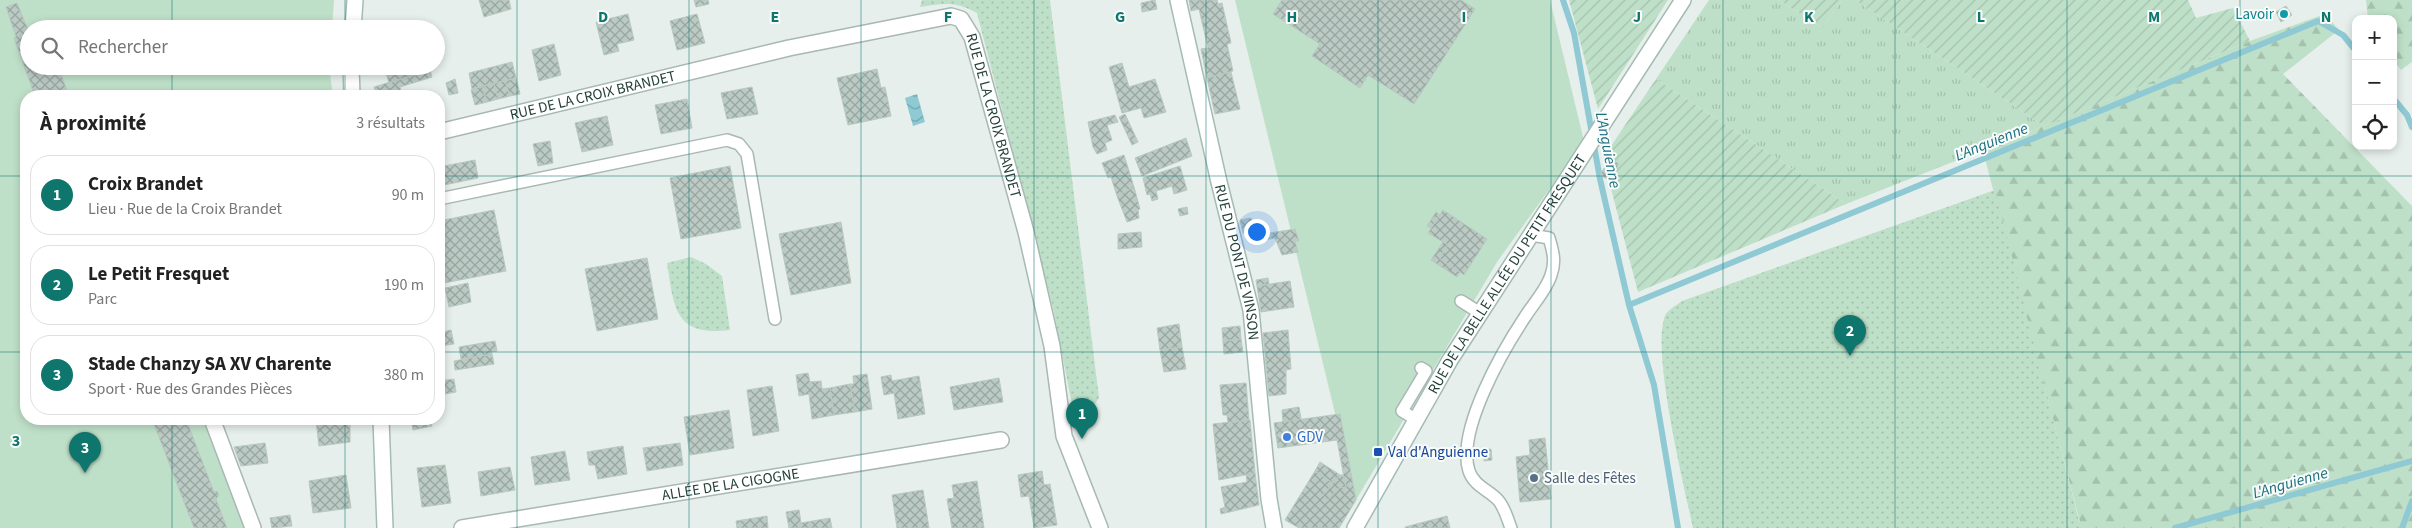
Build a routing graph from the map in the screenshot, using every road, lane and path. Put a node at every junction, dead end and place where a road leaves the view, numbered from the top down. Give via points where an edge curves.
1 (355, 0) edge
2 (1178, 0) edge
3 (1683, 0) edge
4 (354, 20) edge
5 (351, 75) edge
6 (352, 90) edge
7 (445, 131) edge
8 (445, 198) edge
9 (1531, 235) junction
10 (1461, 301) dead end
11 (1480, 314) junction
12 (775, 319) dead end
13 (1421, 368) dead end
14 (1417, 420) junction
15 (214, 425) edge
16 (381, 425) edge
17 (1000, 440) dead end
18 (252, 528) edge
19 (385, 528) edge
20 (462, 528) edge
21 (1100, 528) edge
22 (1274, 528) edge
23 (1355, 528) edge
24 (1510, 528) edge

1 - 4 street
2 - 22 street, RUE DU PONT DE VINSON via 1251,310
3 - 9 street, RUE DE LA BELLE ALLÉE DU PETIT FRESQUET
5 - 6 street
7 - 21 street, RUE DE LA CROIX BRANDET via 788,48 951,16 961,19 972,37 1026,232 1052,346 1064,436
8 - 12 lane via 727,140 739,144 747,154
9 - 11 street, RUE DE LA BELLE ALLÉE DU PETIT FRESQUET
9 - 24 lane via 1549,238 1555,256 1551,276 1489,378 1472,428 1468,451 1469,472 1480,487 1497,499
10 - 11 lane
11 - 14 street, RUE DE LA BELLE ALLÉE DU PETIT FRESQUET
13 - 14 lane via 1426,371 1402,412
14 - 23 street, RUE DE LA BELLE ALLÉE DU PETIT FRESQUET
15 - 18 street
16 - 19 street
17 - 20 street, ALLÉE DE LA CIGOGNE

